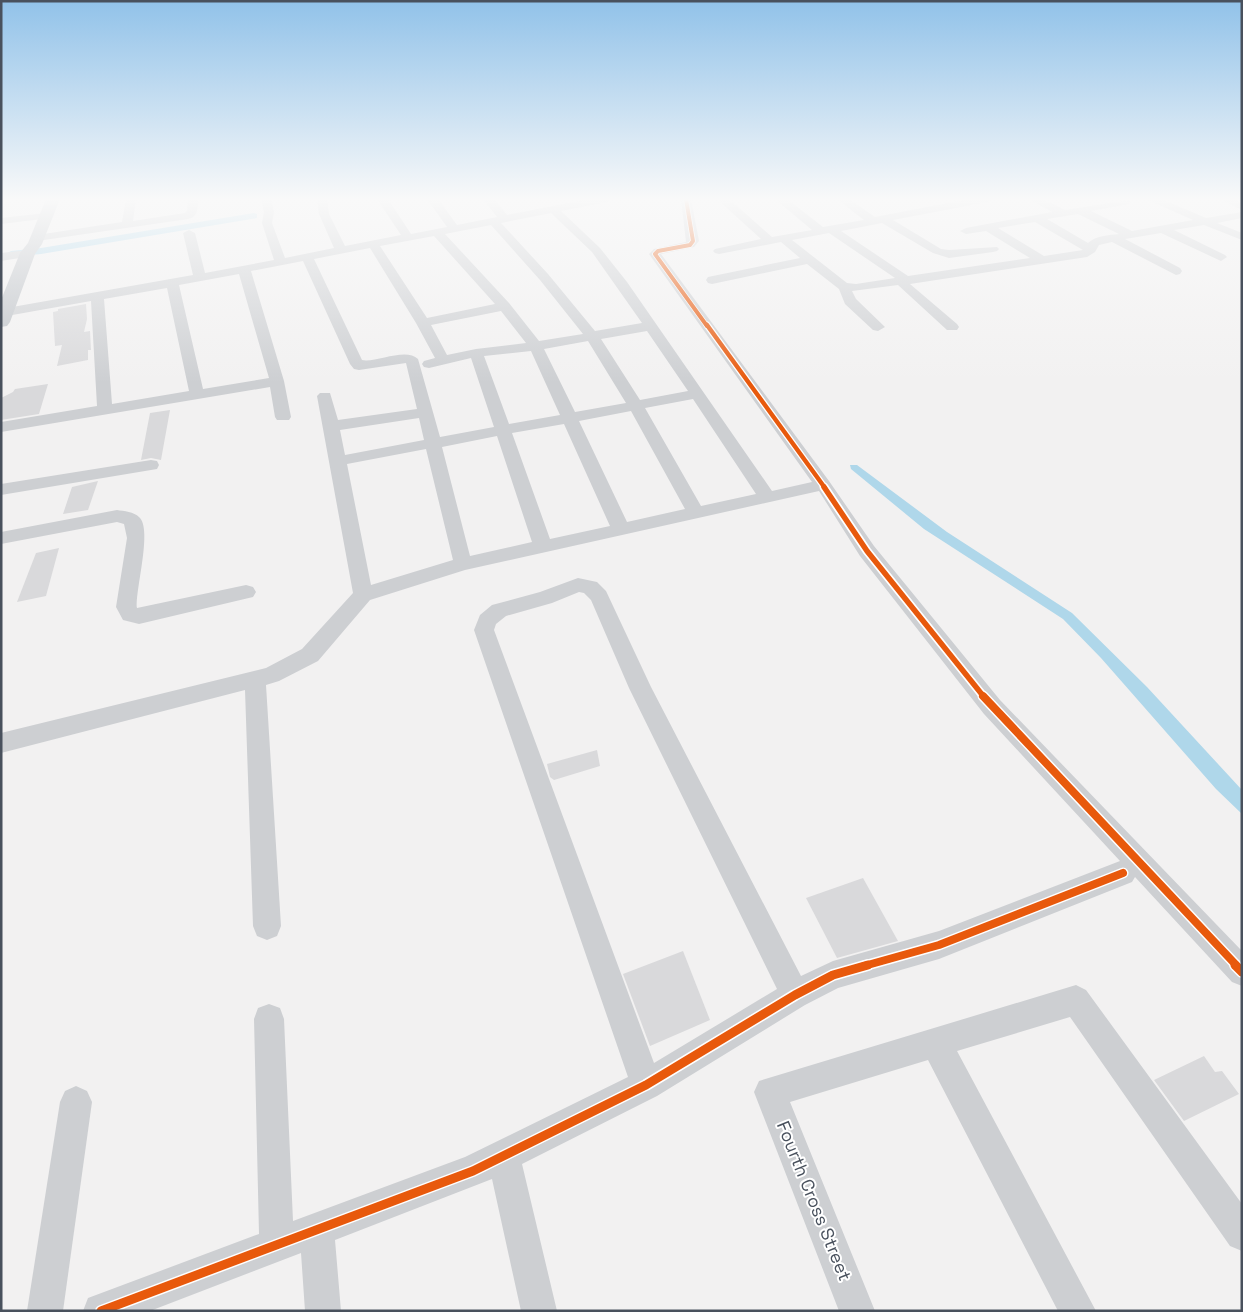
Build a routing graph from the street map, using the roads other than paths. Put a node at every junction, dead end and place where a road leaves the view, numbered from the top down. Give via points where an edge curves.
1 (14, 260) edge
2 (18, 260) edge
3 (196, 260) edge
4 (289, 260) edge
5 (309, 260) edge
6 (383, 260) edge
7 (463, 260) edge
8 (530, 260) edge
9 (603, 260) edge
10 (660, 260) edge
11 (809, 260) edge
12 (810, 260) edge
13 (871, 260) edge
14 (1011, 260) edge
15 (1041, 260) edge
16 (1156, 260) edge
17 (281, 262) joint
18 (1017, 264) junction
19 (244, 269) junction
20 (1176, 271) dead end
21 (200, 277) junction
22 (712, 280) dead end
23 (1, 282) edge
24 (172, 282) junction
25 (904, 282) junction
26 (844, 287) junction
27 (97, 296) junction
28 (504, 306) junction
29 (2, 316) edge
30 (423, 323) junction
31 (650, 326) junction
32 (878, 327) dead end
33 (952, 327) dead end
34 (592, 336) junction
35 (536, 346) junction
36 (476, 353) junction
37 (443, 360) junction
38 (415, 367) junction
39 (277, 381) junction
40 (698, 394) junction
41 (197, 395) junction
42 (326, 396) dead end
43 (635, 406) junction
44 (105, 411) junction
45 (426, 412) junction
46 (283, 417) dead end
47 (570, 418) junction
48 (332, 426) junction
49 (1, 427) edge
50 (501, 429) junction
51 (433, 443) junction
52 (338, 461) junction
53 (150, 465) dead end
54 (823, 485) junction
55 (1, 490) edge
56 (767, 497) junction
57 (696, 513) junction
58 (621, 529) junction
59 (1, 538) edge
60 (544, 546) junction
61 (462, 564) junction
62 (246, 592) dead end
63 (363, 595) junction
64 (255, 679) junction
65 (1, 743) edge
66 (1123, 873) dead end
67 (267, 926) dead end
68 (1242, 972) edge
69 (794, 994) junction
70 (269, 1019) dead end
71 (935, 1042) junction
72 (646, 1085) junction
73 (76, 1102) dead end
74 (504, 1156) junction
75 (316, 1230) junction
76 (1242, 1234) edge
77 (277, 1245) junction
78 (45, 1311) edge
79 (101, 1311) edge
80 (324, 1311) edge
81 (540, 1311) edge
82 (857, 1311) edge
83 (1078, 1311) edge

1 - 23 highway
2 - 29 highway
3 - 21 street
4 - 17 street
5 - 38 street via 359,366 410,359
6 - 30 street
7 - 28 street
8 - 34 street
9 - 31 street
10 - 54 street
11 - 22 street
12 - 26 street
13 - 25 street
14 - 18 street
15 - 18 street
16 - 20 street
17 - 19 street
18 - 25 street
19 - 21 street
19 - 39 street
21 - 24 street
24 - 27 street
24 - 41 street
25 - 26 street
25 - 33 street
26 - 32 street via 850,301
27 - 29 street
27 - 44 street
28 - 30 street
28 - 35 street
30 - 37 street
31 - 34 street
31 - 40 street
34 - 35 street
34 - 43 street
35 - 36 street
35 - 47 street
36 - 37 street
36 - 50 street
37 - 38 street
38 - 45 street
39 - 41 street
39 - 46 street
40 - 43 street
40 - 56 street
41 - 44 street
42 - 48 street
43 - 47 street
43 - 57 street
44 - 49 street
45 - 48 street
45 - 51 street
47 - 50 street
47 - 58 street
48 - 52 street
50 - 51 street
50 - 60 street
51 - 52 street
51 - 61 street
52 - 63 street via 350,542
53 - 55 street
54 - 56 street
54 - 68 street via 867,551 992,707
56 - 57 street
57 - 58 street
58 - 60 street
59 - 62 street via 117,516 127,518 133,522 136,538 126,607 130,615 139,616
60 - 61 street
61 - 63 street
63 - 64 street via 310,655 271,675
64 - 65 street
64 - 67 street
66 - 69 street via 939,945 833,975
69 - 72 street
69 - 72 street via 640,688 599,596 590,586 578,586 499,610 487,620 484,630
70 - 77 street
71 - 76 street via 1076,1000
71 - 82 street, Fourth Cross Street via 770,1092
71 - 83 street
72 - 74 street
73 - 78 street
74 - 75 street via 473,1171
74 - 81 street
75 - 77 street
75 - 80 street
77 - 79 street

